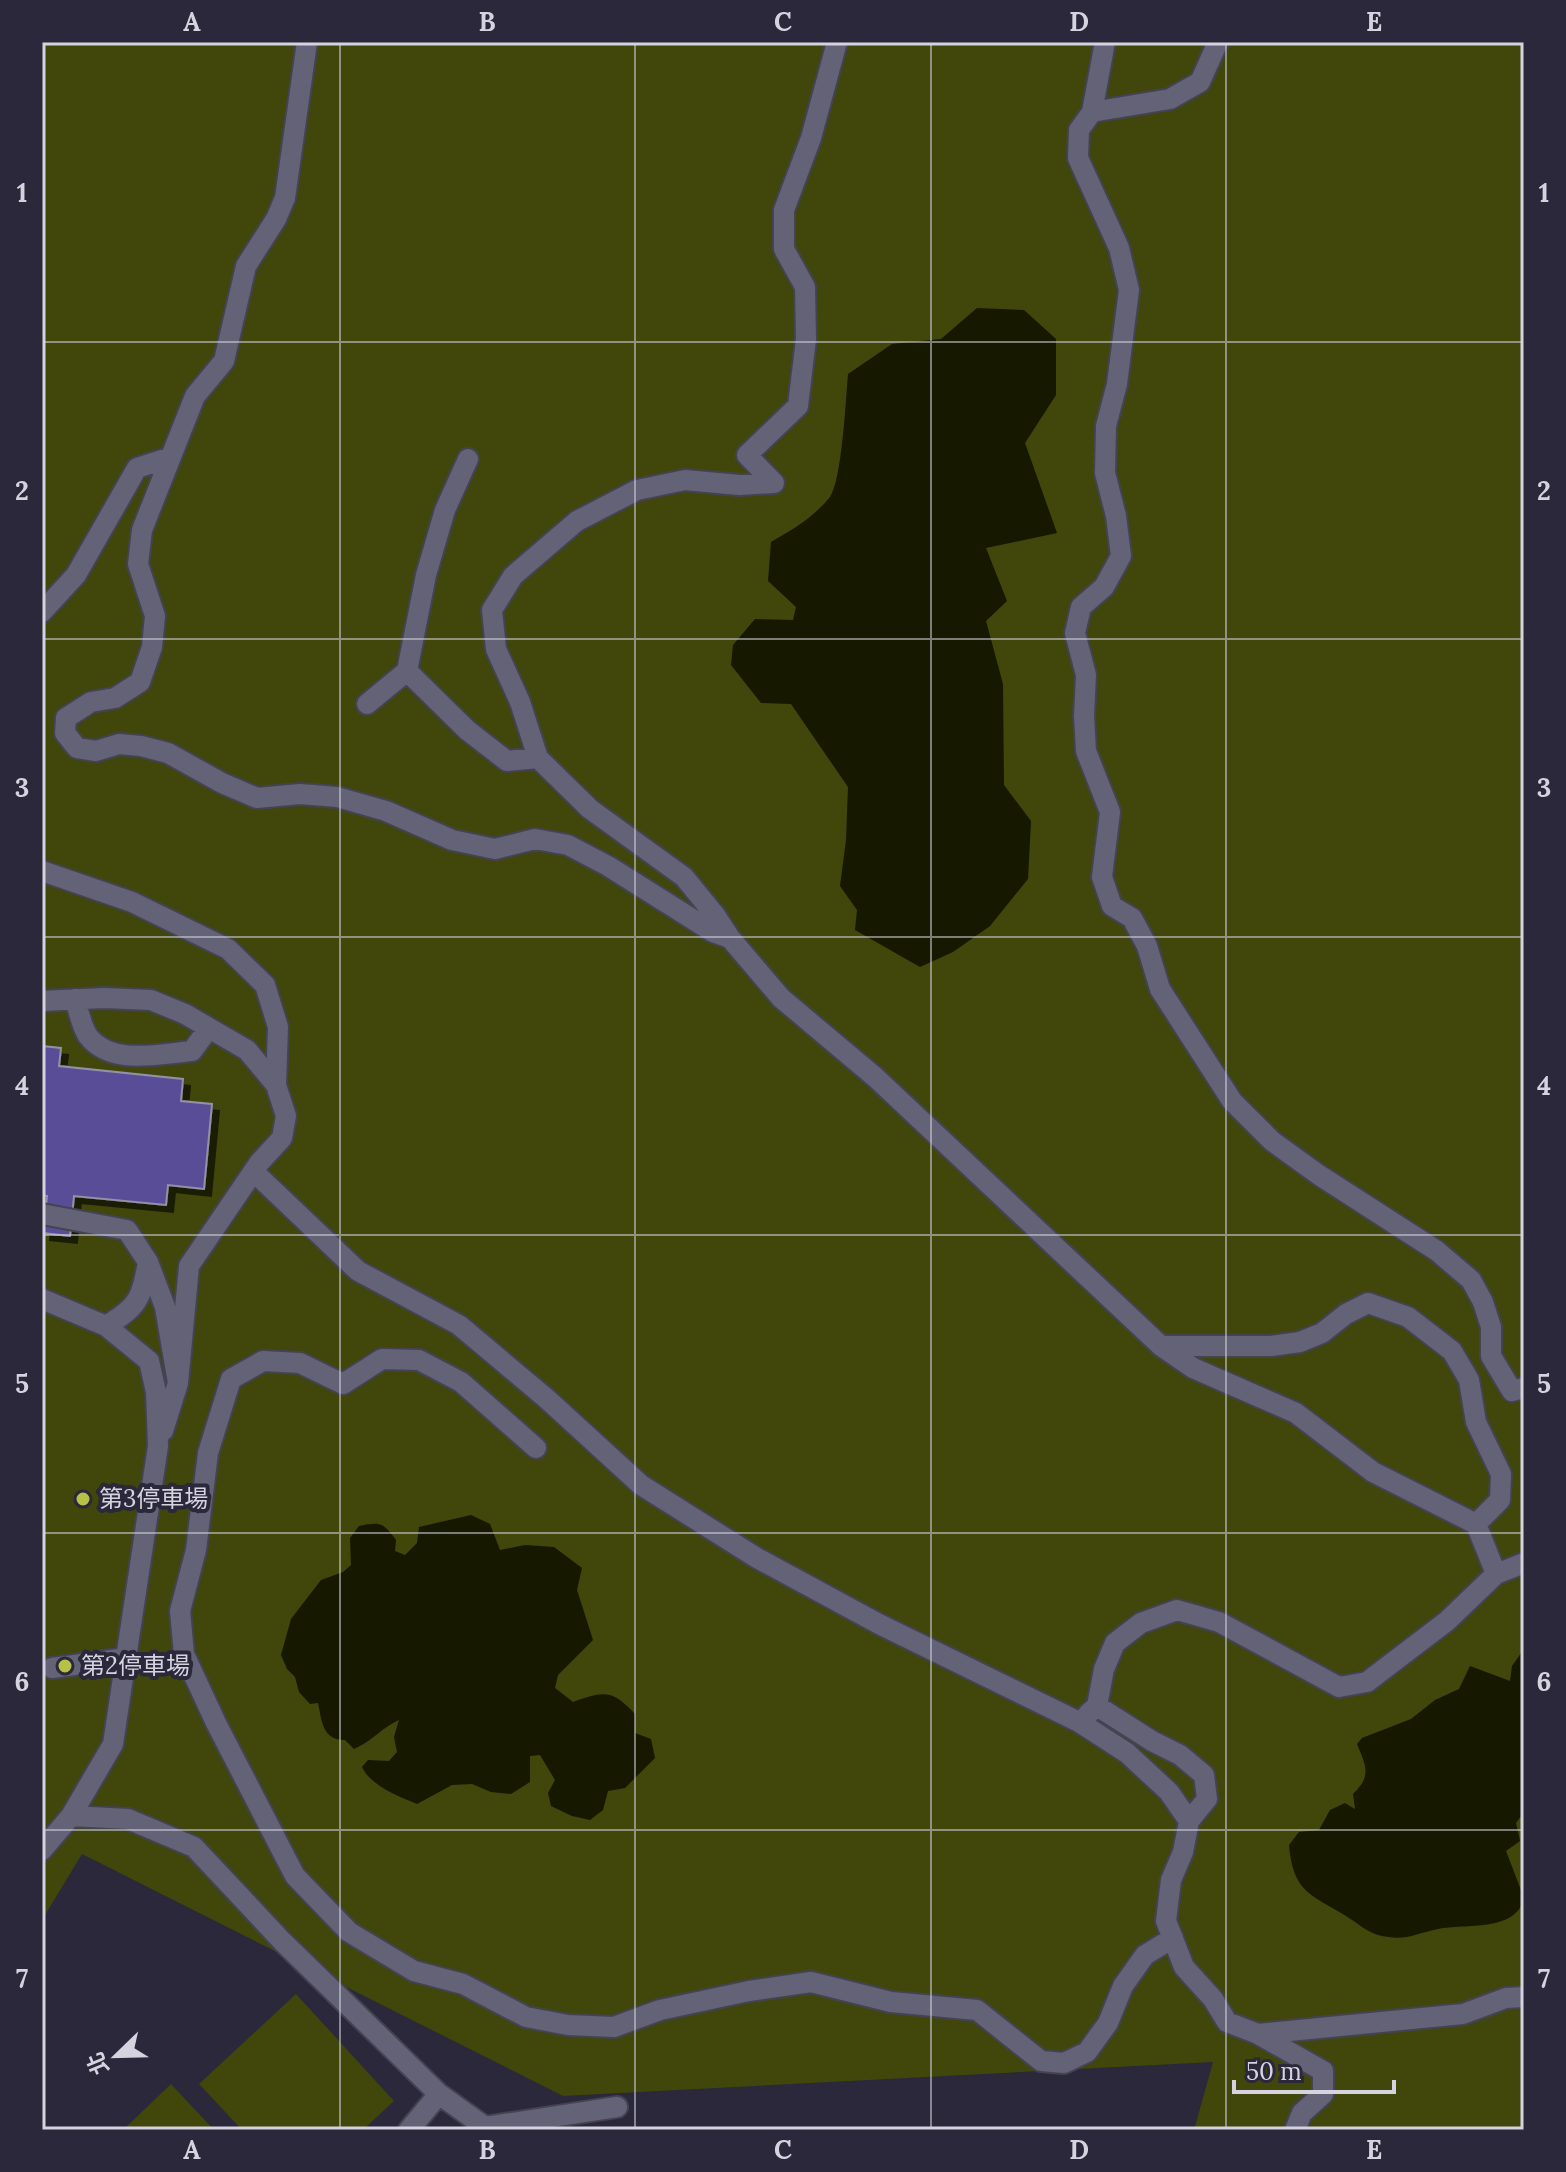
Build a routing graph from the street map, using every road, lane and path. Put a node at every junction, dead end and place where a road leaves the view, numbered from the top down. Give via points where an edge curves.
1 (307, 42) edge
2 (837, 42) edge
3 (1105, 42) edge
4 (1218, 42) edge
5 (1092, 112) junction
6 (171, 457) junction
7 (468, 459) dead end
8 (42, 612) edge
9 (407, 671) junction
10 (367, 704) dead end
11 (538, 758) junction
12 (42, 871) edge
13 (730, 938) junction
14 (75, 999) junction
15 (42, 1001) edge
16 (209, 1028) junction
17 (276, 1085) junction
18 (254, 1172) junction
19 (42, 1214) edge
20 (148, 1262) junction
21 (42, 1299) edge
22 (106, 1326) junction
23 (1161, 1346) junction
24 (178, 1383) junction
25 (1524, 1388) edge
26 (158, 1446) junction
27 (536, 1448) dead end
28 (1476, 1524) junction
29 (1524, 1563) edge
30 (1496, 1574) junction
31 (126, 1658) junction
32 (52, 1668) dead end
33 (1097, 1706) junction
34 (1079, 1722) junction
35 (71, 1816) junction
36 (1189, 1821) junction
37 (43, 1846) edge
38 (1173, 1938) junction
39 (1524, 1997) edge
40 (1258, 2034) junction
41 (439, 2094) junction
42 (617, 2107) dead end
43 (409, 2130) edge
44 (1295, 2130) edge

1 - 6 street via 285,198 246,266 224,361 195,396
2 - 11 street via 811,138 784,210 784,249 805,287 806,339 798,406 747,455 774,483 685,480 637,490 577,521 513,576 492,610 496,649
3 - 5 street
4 - 5 street via 1200,82 1170,99
5 - 25 street via 1079,130 1078,158 1119,248 1129,290 1105,457 1121,556 1104,587 1081,607 1075,633 1086,675 1086,751 1110,812 1102,877 1112,906 1132,918 1147,946 1160,989 1232,1101 1272,1141 1437,1251 1471,1280 1491,1327 1491,1356 1512,1391
6 - 8 street via 137,468 76,575
6 - 13 street via 142,530 138,564 155,616 152,647 140,682 66,718 65,733 77,748 141,746 168,753 257,798 337,797 386,811 452,840 495,849 535,839 568,845
7 - 9 street via 445,510 426,575
9 - 10 street
9 - 11 street via 507,761
11 - 13 street via 590,809 684,877
12 - 17 street via 132,902 228,949 265,985 278,1027
13 - 23 street via 781,998 875,1077
14 - 15 street
14 - 16 street via 151,1000
14 - 16 street via 86,1033 99,1048 125,1056 192,1051
16 - 17 street via 247,1050
17 - 18 street via 286,1116 282,1138
18 - 24 street via 189,1266
18 - 34 street via 358,1271 459,1325 641,1485 757,1558
19 - 20 street via 127,1230
20 - 22 street via 142,1293 128,1313
20 - 24 street via 165,1307
21 - 22 street
22 - 26 street via 149,1361
23 - 28 street via 1193,1368 1296,1413 1373,1472
23 - 28 street via 1300,1342 1368,1303 1408,1317 1452,1351 1469,1380 1476,1422 1501,1474 1500,1500
24 - 26 street
26 - 31 street
27 - 38 street via 461,1382 419,1360 382,1359 343,1384 300,1363 263,1361 231,1379 208,1453 196,1550 180,1611 184,1654 295,1876 349,1932 414,1971 463,1984 526,2017 568,2025 614,2027 660,2010 811,1982 891,2002 977,2010 1041,2061 1064,2063 1087,2052 1145,1955
28 - 30 street
29 - 30 street
30 - 33 street via 1447,1621 1367,1682 1339,1687 1219,1622 1177,1610 1141,1623 1115,1643
31 - 32 street
31 - 35 street via 113,1744
33 - 34 street
33 - 36 street via 1204,1775 1207,1799
34 - 36 street via 1127,1753 1169,1792
35 - 37 street
35 - 41 street via 128,1819 194,1847
36 - 38 street via 1171,1880 1166,1921
38 - 40 street via 1184,1967 1227,2022
39 - 40 street via 1463,2014
40 - 44 street via 1323,2071 1323,2094 1302,2113
41 - 42 street via 485,2127
41 - 43 street

